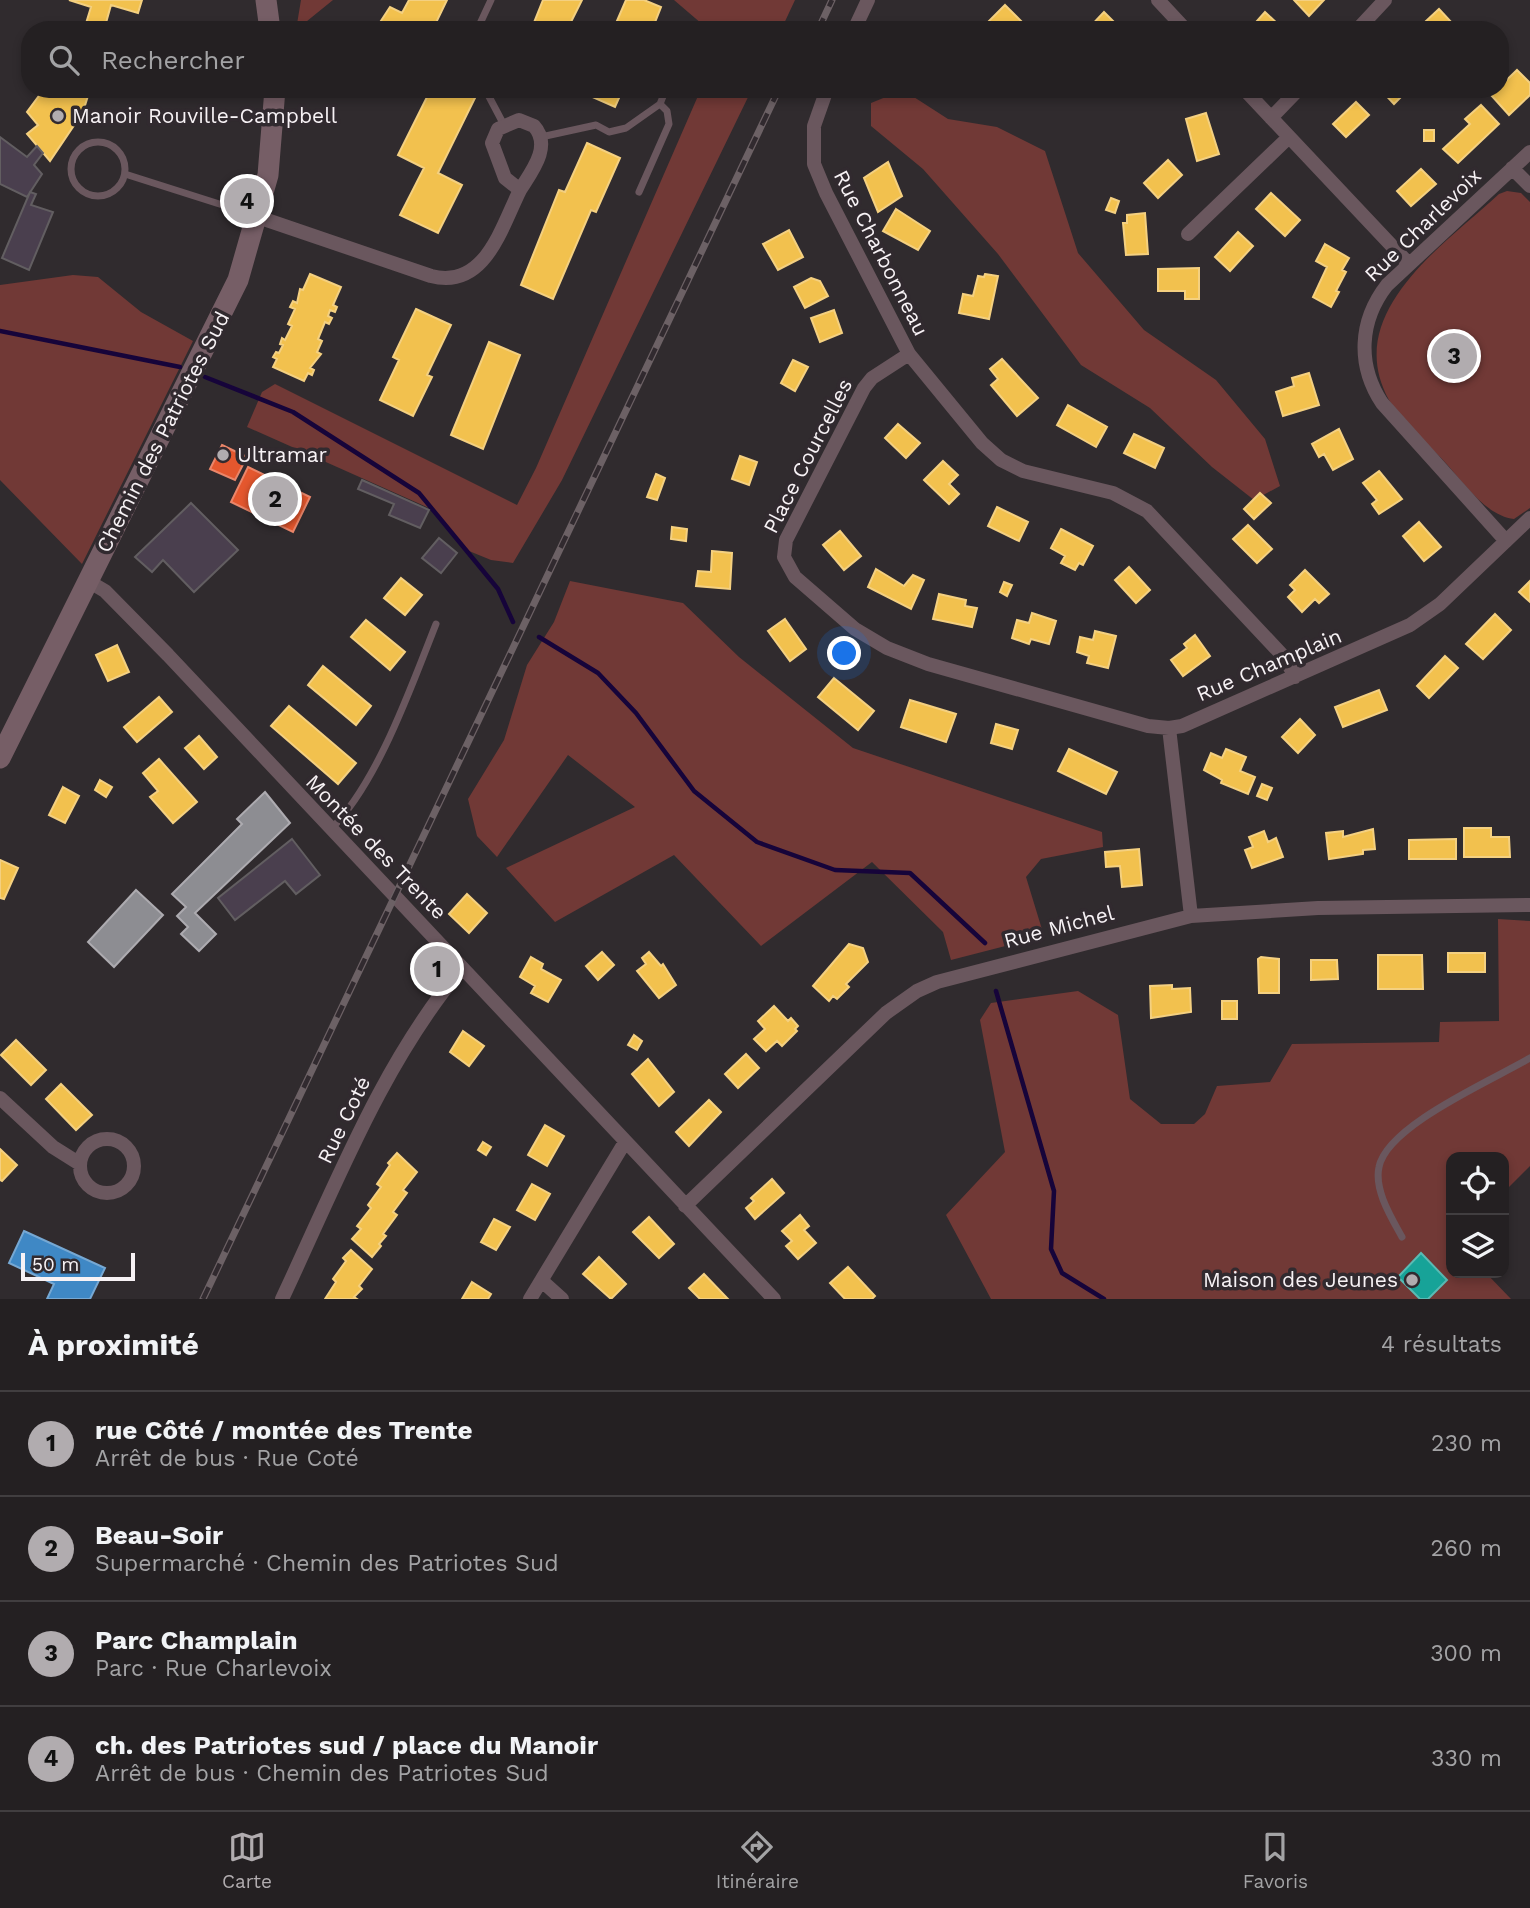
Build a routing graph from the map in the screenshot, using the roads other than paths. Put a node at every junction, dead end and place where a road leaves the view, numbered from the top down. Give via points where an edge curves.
1 (266, 0) edge
2 (491, 0) edge
3 (867, 0) edge
4 (1157, 0) edge
5 (1385, 0) edge
6 (270, 21) edge
7 (481, 21) edge
8 (858, 21) edge
9 (1177, 21) edge
10 (1365, 21) edge
11 (274, 98) edge
12 (490, 98) edge
13 (662, 98) edge
14 (824, 98) edge
15 (1252, 98) edge
16 (1290, 98) edge
17 (660, 104) junction
18 (1271, 118) junction
19 (504, 125) junction
20 (541, 137) junction
21 (1289, 137) junction
22 (1530, 152) edge
23 (1513, 168) junction
24 (125, 174) junction
25 (1530, 186) edge
26 (520, 190) junction
27 (639, 192) dead end
28 (258, 217) junction
29 (1188, 234) dead end
30 (1409, 264) junction
31 (909, 354) junction
32 (1530, 518) edge
33 (1506, 541) junction
34 (88, 581) junction
35 (436, 624) dead end
36 (1295, 677) junction
37 (1169, 728) junction
38 (0, 758) edge
39 (330, 830) junction
40 (1530, 905) edge
41 (1191, 916) junction
42 (461, 969) junction
43 (1530, 1058) edge
44 (0, 1098) edge
45 (625, 1142) junction
46 (79, 1164) dead end
47 (685, 1206) junction
48 (1402, 1237) dead end
49 (542, 1281) junction
50 (282, 1299) edge
51 (530, 1299) edge
52 (562, 1299) edge
53 (774, 1299) edge

1 - 6 main road
2 - 7 lane
3 - 8 street
4 - 9 street
5 - 10 street
11 - 28 main road, Chemin des Patriotes Sud via 271,150
12 - 19 lane
13 - 17 lane
14 - 31 street, Rue Charbonneau via 814,125 814,164
15 - 18 street
16 - 18 street
17 - 20 lane via 615,132 596,125
17 - 27 lane via 667,111 669,124
18 - 21 street
19 - 20 street via 526,122
19 - 26 street via 494,135 493,149 505,178
20 - 26 street via 541,152
21 - 29 street
21 - 30 street
22 - 23 street, Rue Charlevoix
23 - 25 street
23 - 30 street, Rue Charlevoix
24 - 24 lane via 119,151 106,143 80,148 71,164 75,183 98,196 116,190
24 - 28 lane
26 - 28 street via 480,266 453,279
28 - 34 main road, Chemin des Patriotes Sud via 225,308
30 - 33 street, Rue Charlevoix via 1381,292 1369,317 1364,343 1369,379 1388,410
31 - 36 street via 1000,460 1023,471 1113,493 1147,511 1285,658
31 - 37 street, Place Courcelles via 864,388 786,540 784,557 791,573 855,629 898,653 1148,726
32 - 33 street, Rue Champlain
33 - 36 street, Rue Champlain via 1421,619
34 - 38 main road, Chemin des Patriotes Sud
34 - 39 street, Montée des Trente via 132,618
35 - 39 lane via 357,799
36 - 37 street, Rue Champlain
37 - 41 street
39 - 42 street, Montée des Trente
40 - 41 street, Rue Michel via 1318,908
41 - 47 street, Rue Michel via 948,978 917,991 886,1013
42 - 45 street, Montée des Trente
42 - 50 street, Rue Coté via 420,1024 387,1080
43 - 48 lane via 1444,1103 1400,1137 1379,1165 1379,1187
44 - 46 street via 53,1147
45 - 47 street, Montée des Trente
45 - 49 street
47 - 53 street, Montée des Trente
49 - 51 street
49 - 52 street

